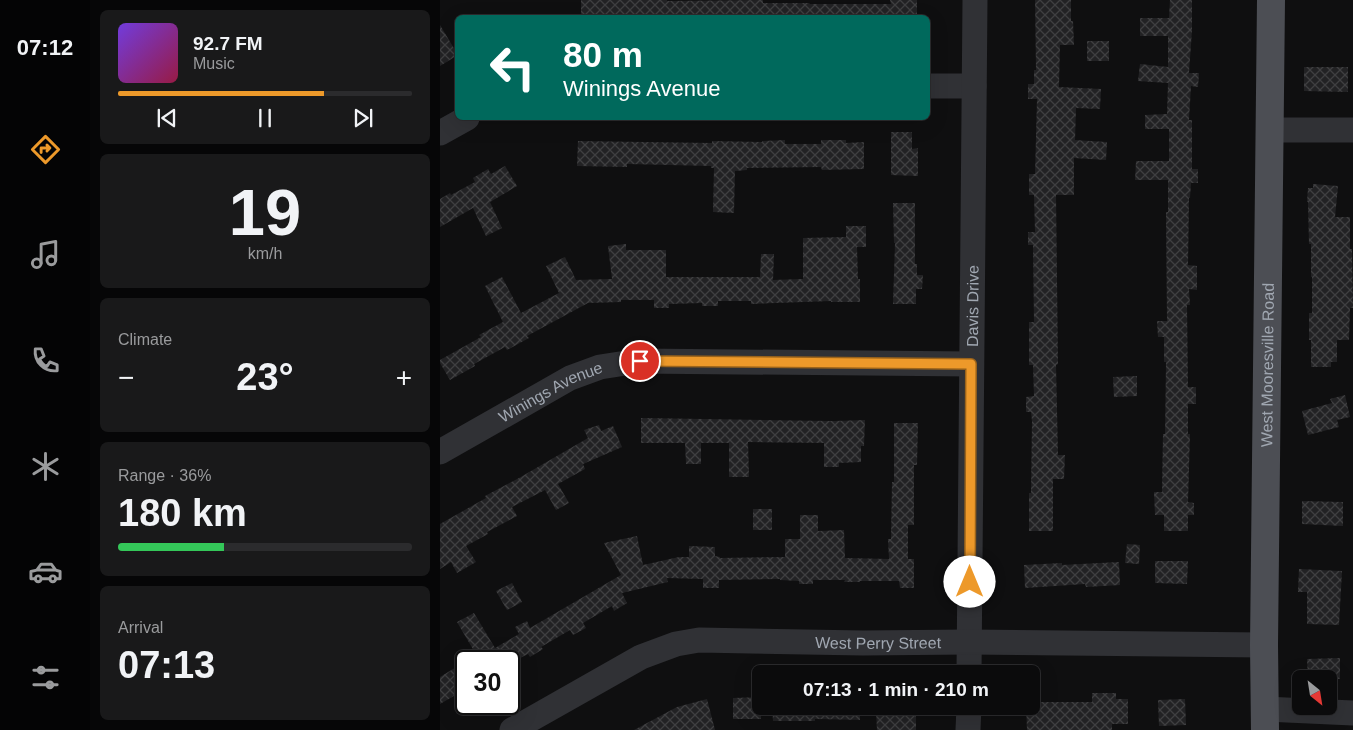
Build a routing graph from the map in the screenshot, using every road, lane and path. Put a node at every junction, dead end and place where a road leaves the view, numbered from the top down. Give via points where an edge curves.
1 (975, 0) edge
2 (1270, 0) edge
3 (930, 86) edge
4 (974, 86) junction
5 (463, 120) edge
6 (1269, 130) junction
7 (1353, 130) edge
8 (440, 133) edge
9 (971, 364) junction
10 (440, 452) edge
11 (969, 642) junction
12 (1264, 645) junction
13 (969, 665) edge
14 (1353, 713) edge
15 (969, 715) edge
16 (1265, 719) edge
17 (512, 730) edge
18 (968, 730) edge

1 - 4 street, Davis Drive
2 - 6 main road, West Mooresville Road
3 - 4 street
4 - 9 street, Davis Drive
5 - 8 street
6 - 7 street
6 - 12 main road, West Mooresville Road
9 - 10 street, Winings Avenue via 624,363 600,367 570,378
9 - 11 street, Davis Drive
11 - 12 street, West Perry Street
11 - 13 street, Davis Drive
11 - 17 street, West Perry Street via 863,644 699,640 676,644 641,657
12 - 16 main road, West Mooresville Road
14 - 16 street
15 - 18 street

